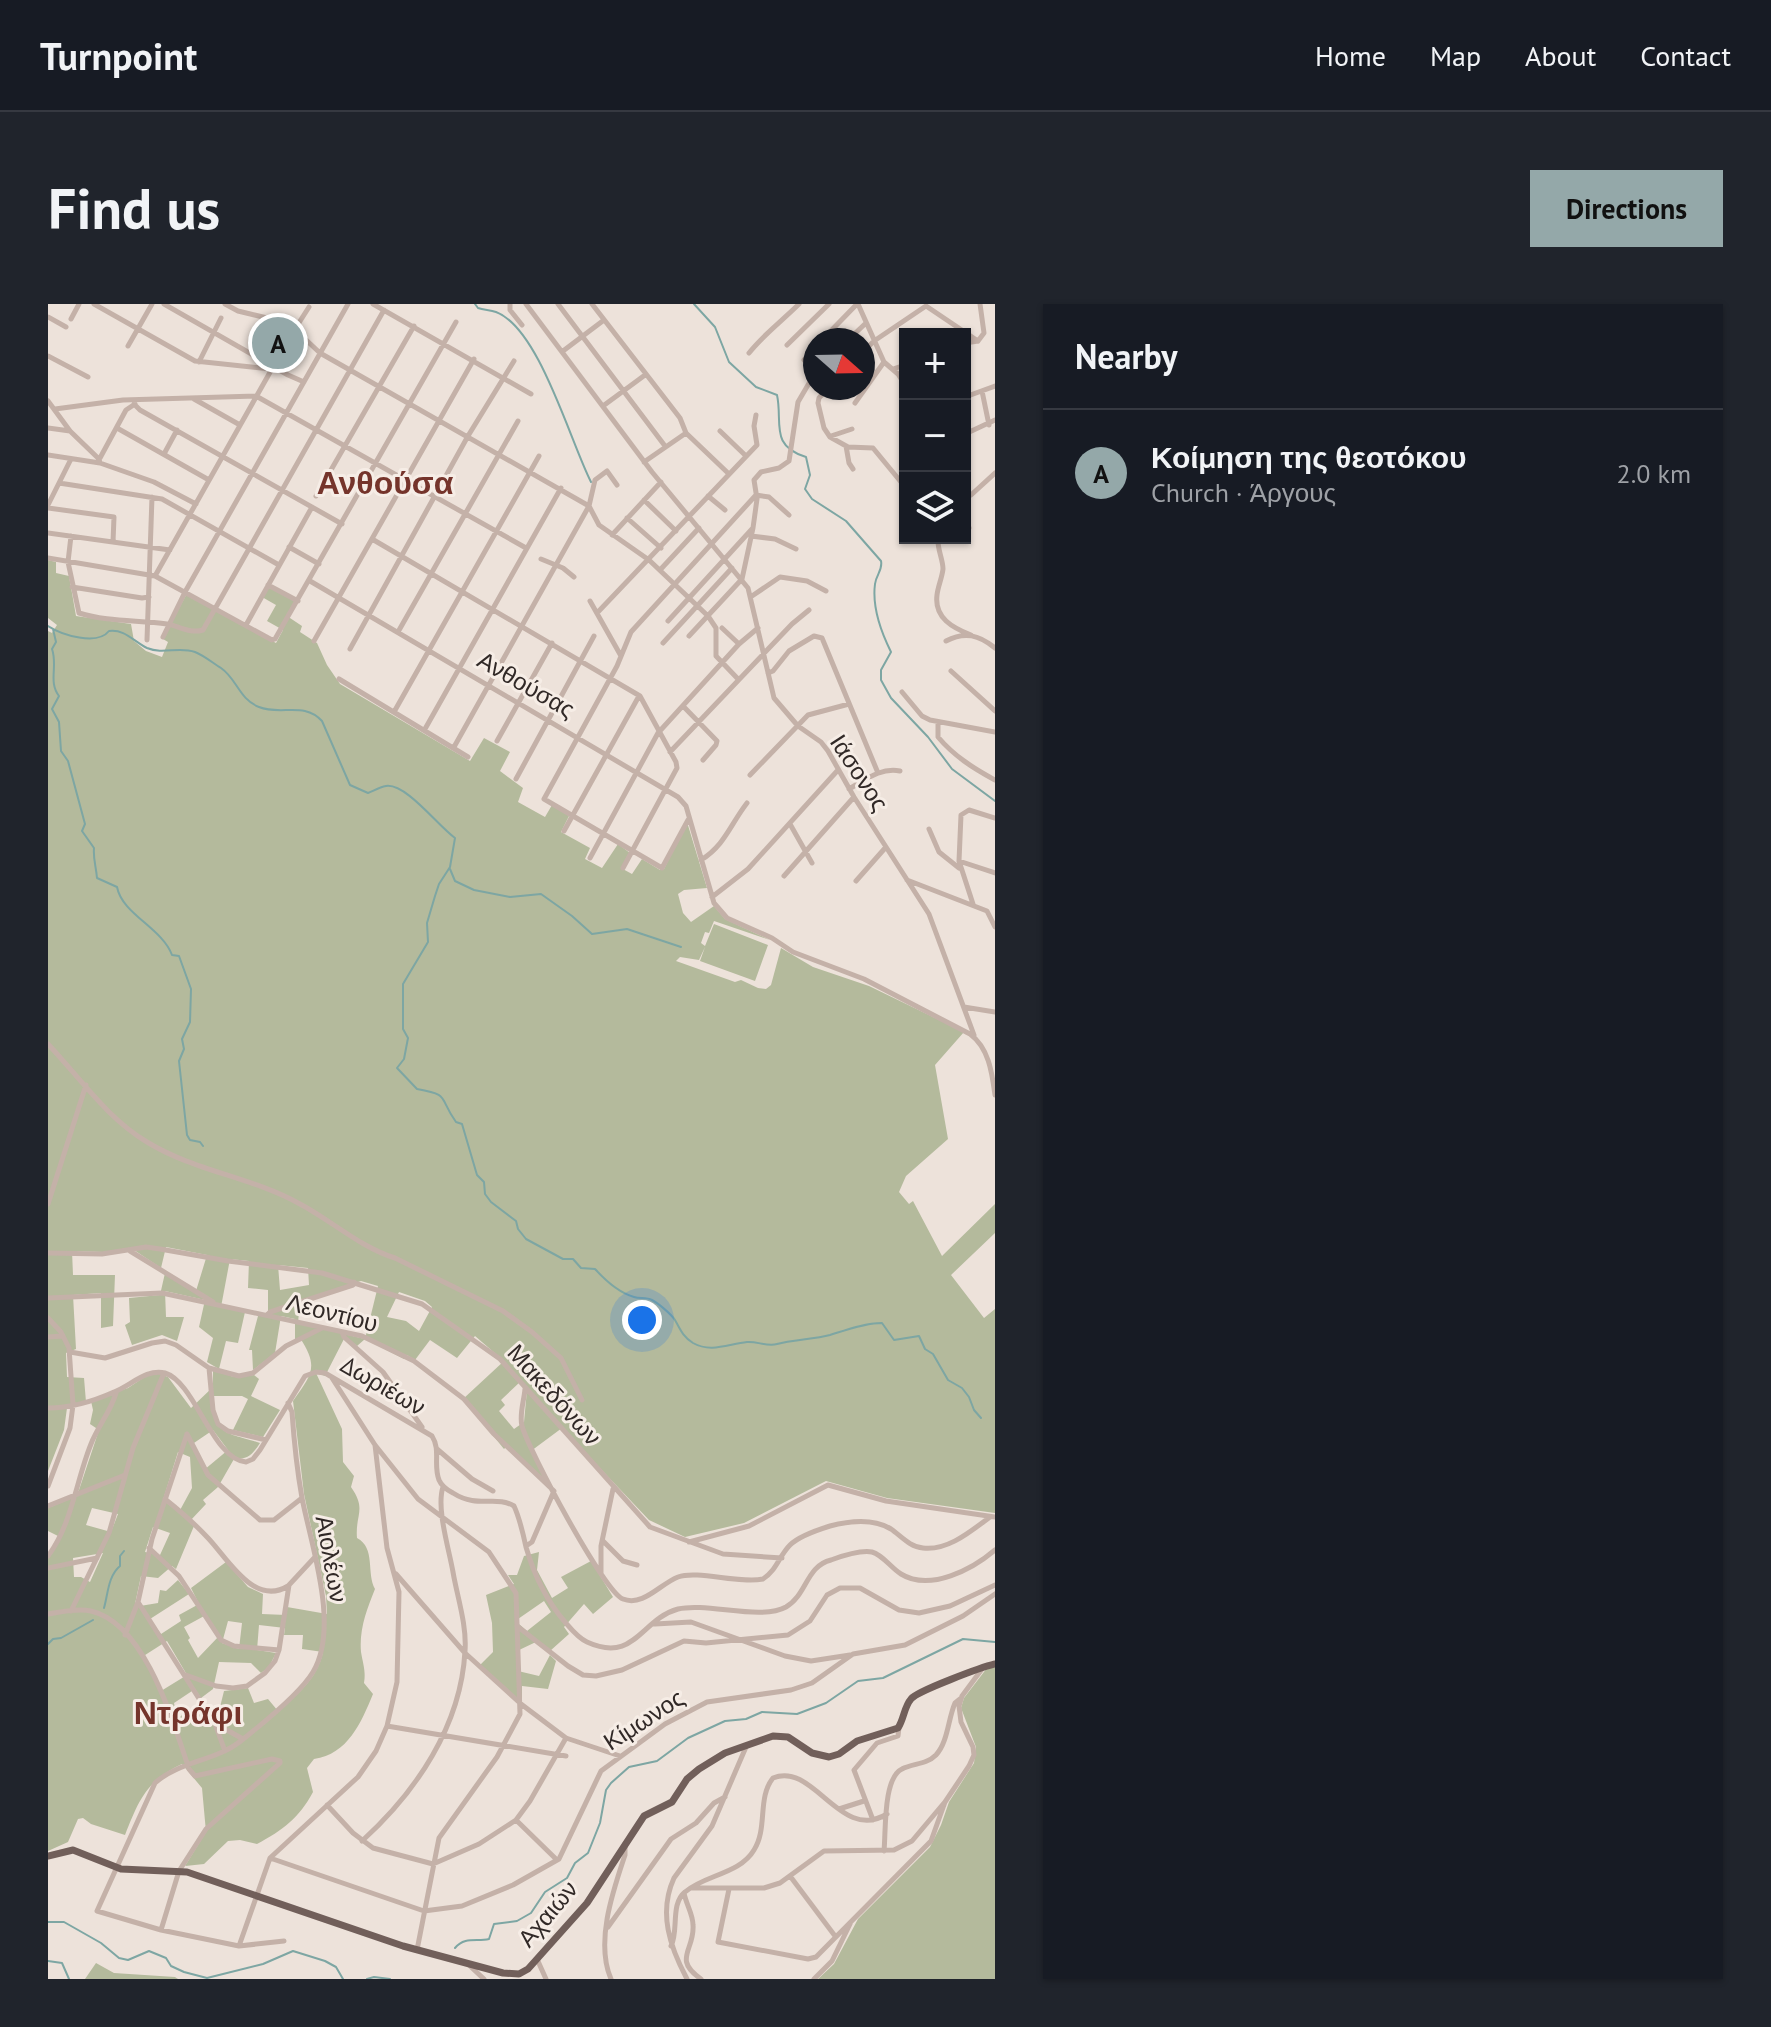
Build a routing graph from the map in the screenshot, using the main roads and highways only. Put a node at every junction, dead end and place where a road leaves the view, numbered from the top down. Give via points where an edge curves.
1 (995, 1664) edge
2 (48, 1856) edge

1 - 2 main road, Αχαιών via 914,1695 899,1727 857,1741 839,1754 812,1753 784,1736 721,1755 690,1775 670,1803 644,1816 583,1907 517,1974 417,1950 179,1871 116,1867 73,1850

